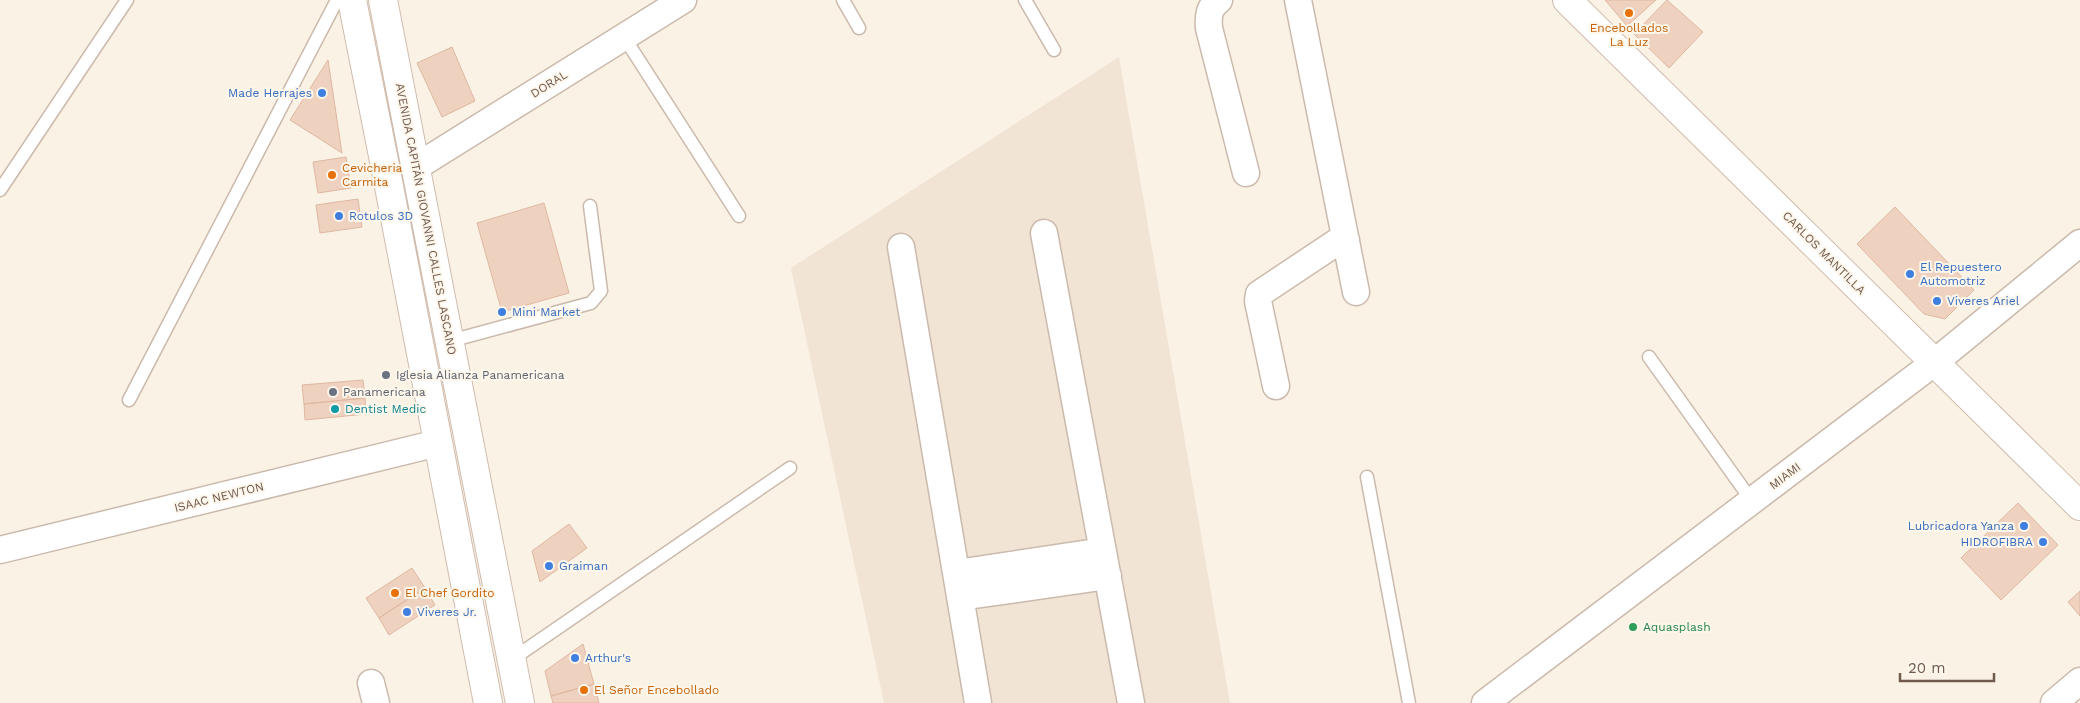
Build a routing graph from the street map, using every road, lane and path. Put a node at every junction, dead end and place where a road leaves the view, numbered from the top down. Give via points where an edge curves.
1 (127, 0) edge
2 (337, 0) edge
3 (352, 0) edge
4 (383, 0) edge
5 (683, 0) edge
6 (843, 0) edge
7 (1025, 0) edge
8 (1219, 0) edge
9 (1298, 0) edge
10 (1567, 0) edge
11 (859, 28) dead end
12 (624, 37) junction
13 (1054, 50) dead end
14 (416, 167) junction
15 (1246, 173) dead end
16 (0, 190) edge
17 (590, 206) dead end
18 (739, 216) dead end
19 (1044, 233) dead end
20 (1346, 240) junction
21 (2080, 243) edge
22 (901, 247) dead end
23 (1356, 292) dead end
24 (450, 341) junction
25 (1649, 357) dead end
26 (1934, 362) junction
27 (1276, 386) dead end
28 (129, 400) dead end
29 (438, 443) junction
30 (790, 468) dead end
31 (1367, 477) dead end
32 (1752, 501) junction
33 (2080, 506) edge
34 (0, 550) edge
35 (1103, 551) junction
36 (1108, 576) junction
37 (958, 585) junction
38 (511, 660) junction
39 (2080, 681) edge
40 (488, 703) edge
41 (520, 703) edge
42 (978, 703) edge
43 (1131, 703) edge
44 (1409, 703) edge
45 (1485, 703) edge
46 (2054, 703) edge

1 - 16 lane
2 - 28 lane
3 - 29 main road
4 - 14 main road, AVENIDA CAPITÁN GIOVANNI CALLES LASCANO
5 - 12 street, DORAL
6 - 11 lane
7 - 13 lane
8 - 15 street via 1209,12 1209,28
9 - 20 street
10 - 26 main road, CARLOS MANTILLA
12 - 14 street, DORAL
12 - 18 lane
14 - 24 main road, AVENIDA CAPITÁN GIOVANNI CALLES LASCANO
17 - 24 lane via 601,291 591,303
19 - 35 street
20 - 23 street
20 - 27 street via 1337,242 1259,294
21 - 26 street, MIAMI
22 - 37 street
24 - 38 main road, AVENIDA CAPITÁN GIOVANNI CALLES LASCANO
25 - 32 lane
26 - 32 street, MIAMI
26 - 33 main road, CARLOS MANTILLA
29 - 34 street, ISAAC NEWTON
29 - 40 main road
30 - 38 lane
31 - 44 lane
32 - 45 street, MIAMI
35 - 36 street
35 - 37 street
36 - 37 street
36 - 43 street
37 - 42 street
38 - 41 main road, AVENIDA CAPITÁN GIOVANNI CALLES LASCANO
39 - 46 street

